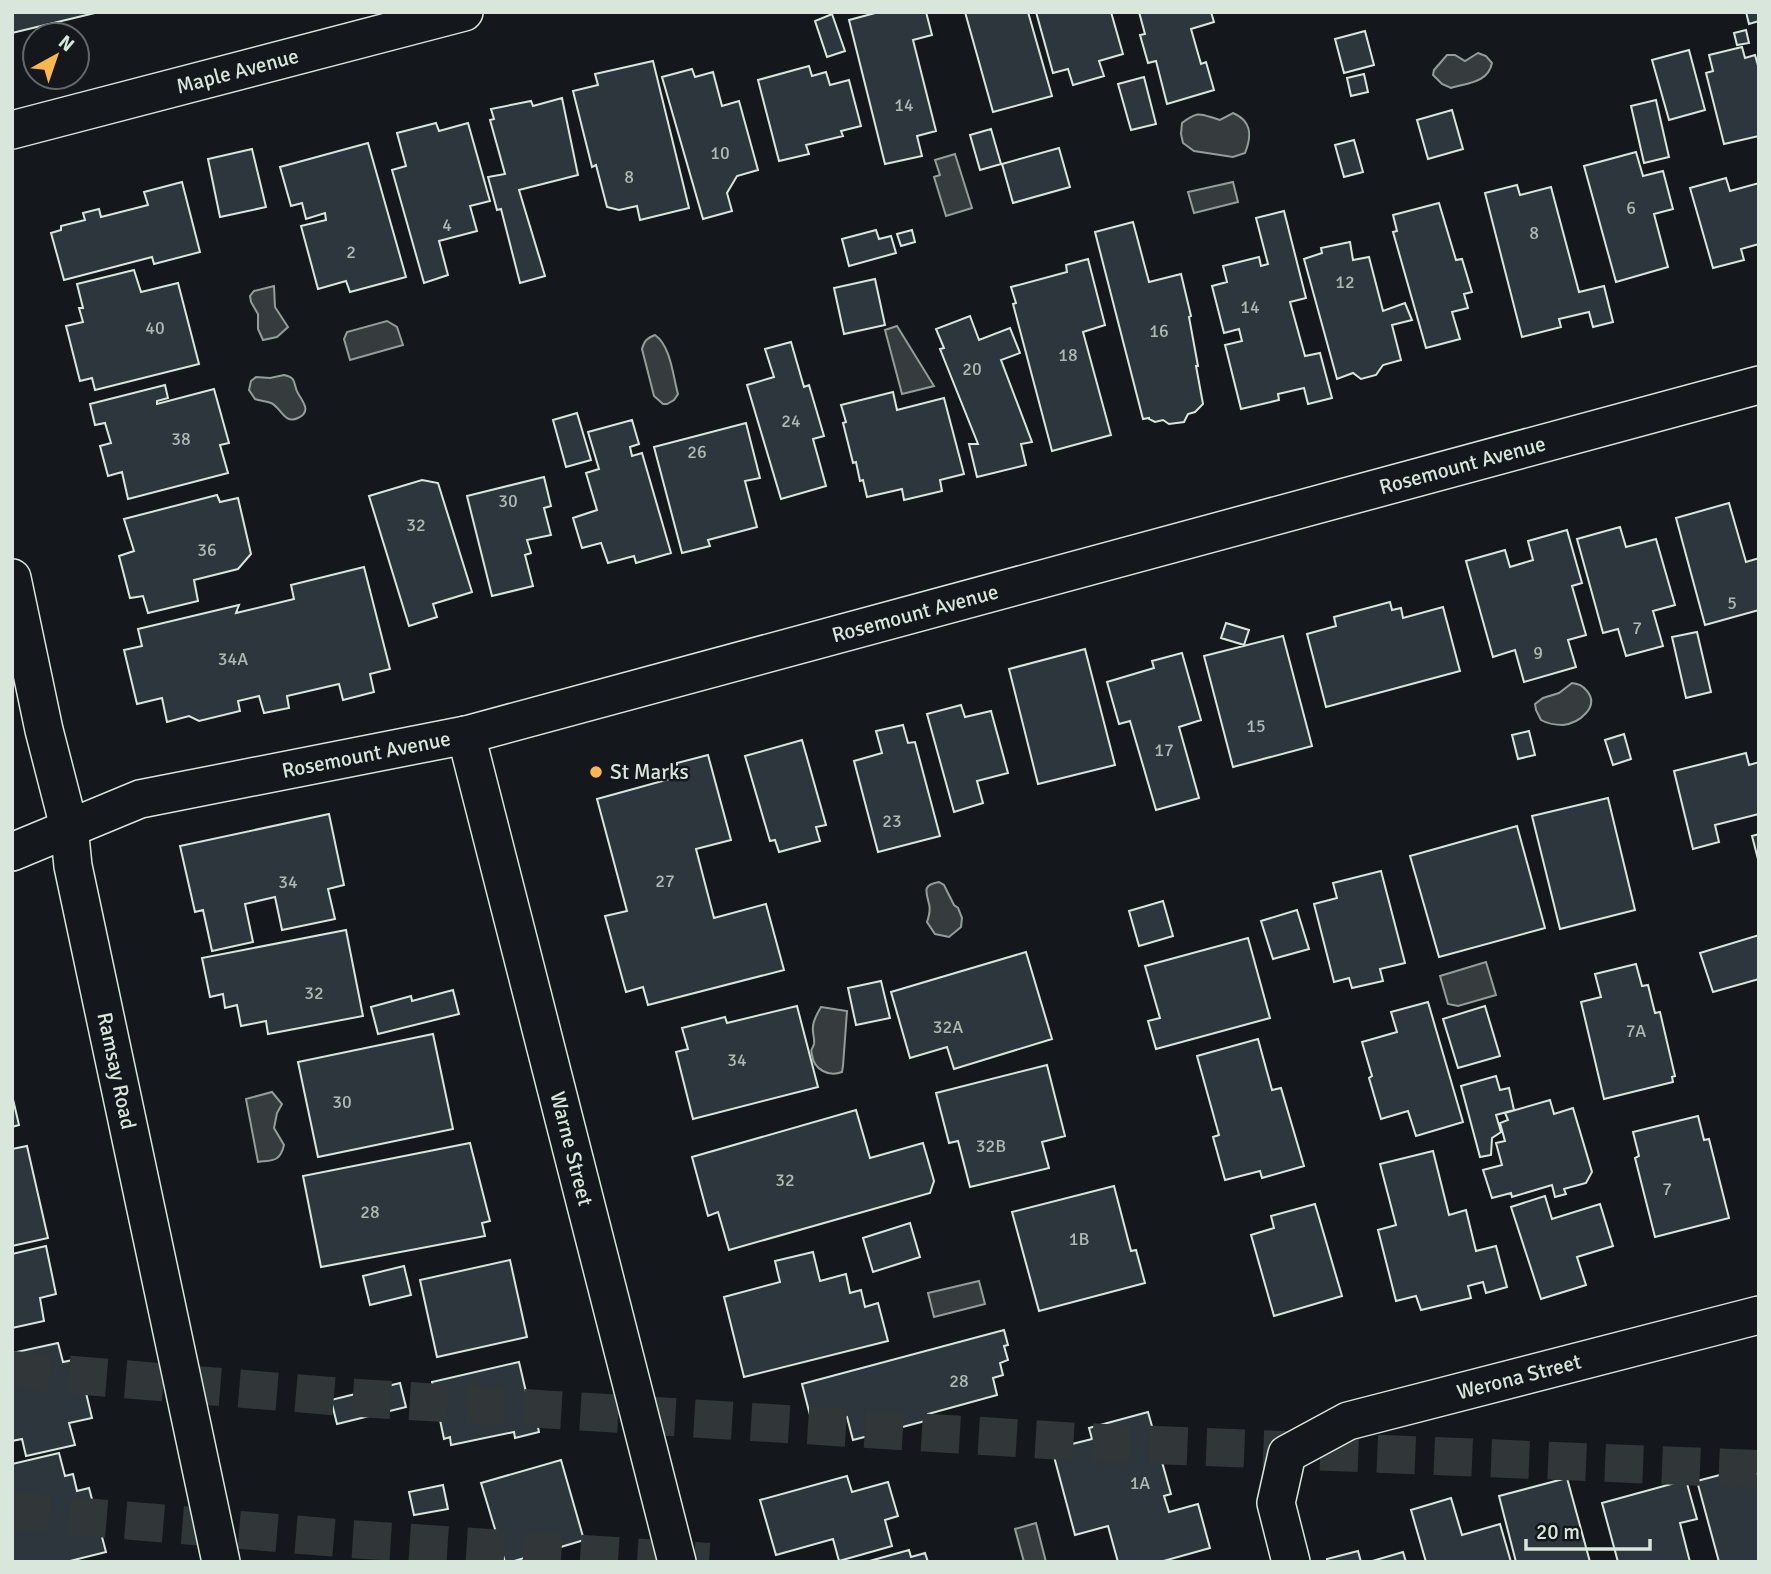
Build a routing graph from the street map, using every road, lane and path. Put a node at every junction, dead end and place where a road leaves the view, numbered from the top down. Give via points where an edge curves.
1 (464, 12) edge
2 (12, 130) edge
3 (1759, 385) edge
4 (12, 578) edge
5 (466, 735) junction
6 (69, 827) junction
7 (12, 852) edge
8 (1759, 1315) edge
9 (221, 1562) edge
10 (677, 1562) edge
11 (1291, 1562) edge

1 - 2 street, Maple Avenue
3 - 5 street, Rosemount Avenue
4 - 6 street, Ramsay Road
5 - 6 street, Rosemount Avenue via 140,799
5 - 10 street, Warne Street
6 - 7 street, Rosemount Avenue
6 - 9 street, Ramsay Road via 76,880
8 - 11 street, Werona Street via 1348,1421 1287,1454 1276,1503

